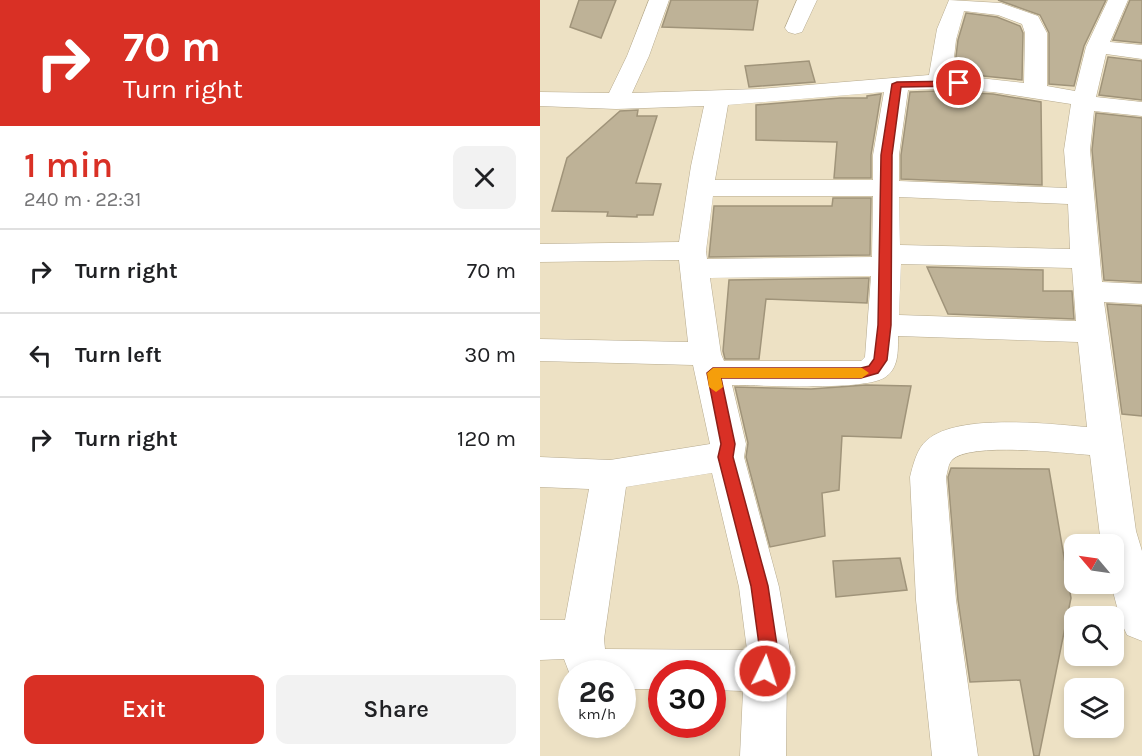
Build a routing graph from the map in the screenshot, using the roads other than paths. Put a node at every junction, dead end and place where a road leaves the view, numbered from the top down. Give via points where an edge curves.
1 (658, 0) edge
2 (807, 0) edge
3 (1118, 0) edge
4 (958, 2) edge
5 (795, 28) dead end
6 (1097, 47) junction
7 (1142, 52) edge
8 (940, 82) junction
9 (897, 84) junction
10 (1035, 92) junction
11 (718, 97) junction
12 (540, 99) edge
13 (1083, 101) junction
14 (616, 102) junction
15 (1142, 109) edge
16 (701, 188) junction
17 (887, 188) junction
18 (1081, 197) junction
19 (540, 253) edge
20 (1086, 259) junction
21 (693, 260) junction
22 (886, 260) junction
23 (1088, 291) junction
24 (1142, 294) edge
25 (884, 325) junction
26 (1093, 332) junction
27 (540, 350) edge
28 (709, 363) junction
29 (1106, 442) junction
30 (726, 457) junction
31 (540, 471) edge
32 (610, 475) junction
33 (1142, 622) edge
34 (583, 639) junction
35 (540, 640) edge
36 (765, 671) junction
37 (763, 756) edge
38 (955, 756) edge

1 - 14 street
2 - 5 street
3 - 6 street
4 - 8 street via 951,15
4 - 10 street via 1001,9 1031,20 1036,33
6 - 7 street
6 - 13 street
8 - 9 street
8 - 10 street
9 - 11 street
9 - 17 street via 886,155
10 - 13 street
11 - 14 street
11 - 16 street
12 - 14 street
13 - 15 street
13 - 18 street via 1077,150
16 - 17 street
16 - 21 street
17 - 18 street
17 - 22 street
18 - 20 street
19 - 21 street
20 - 22 street
20 - 23 street
21 - 22 street
21 - 28 street
22 - 25 street
23 - 24 street
23 - 26 street
25 - 26 street
25 - 28 street via 881,360 873,369 861,373
26 - 29 street
27 - 28 street
28 - 30 street via 728,444
29 - 33 street via 1117,531
29 - 38 street via 980,436 944,446 933,458 928,477 936,600
30 - 32 street
30 - 36 street via 759,586 769,652
31 - 32 street
32 - 34 street
34 - 35 street
34 - 36 street via 586,665 591,668
36 - 37 street

